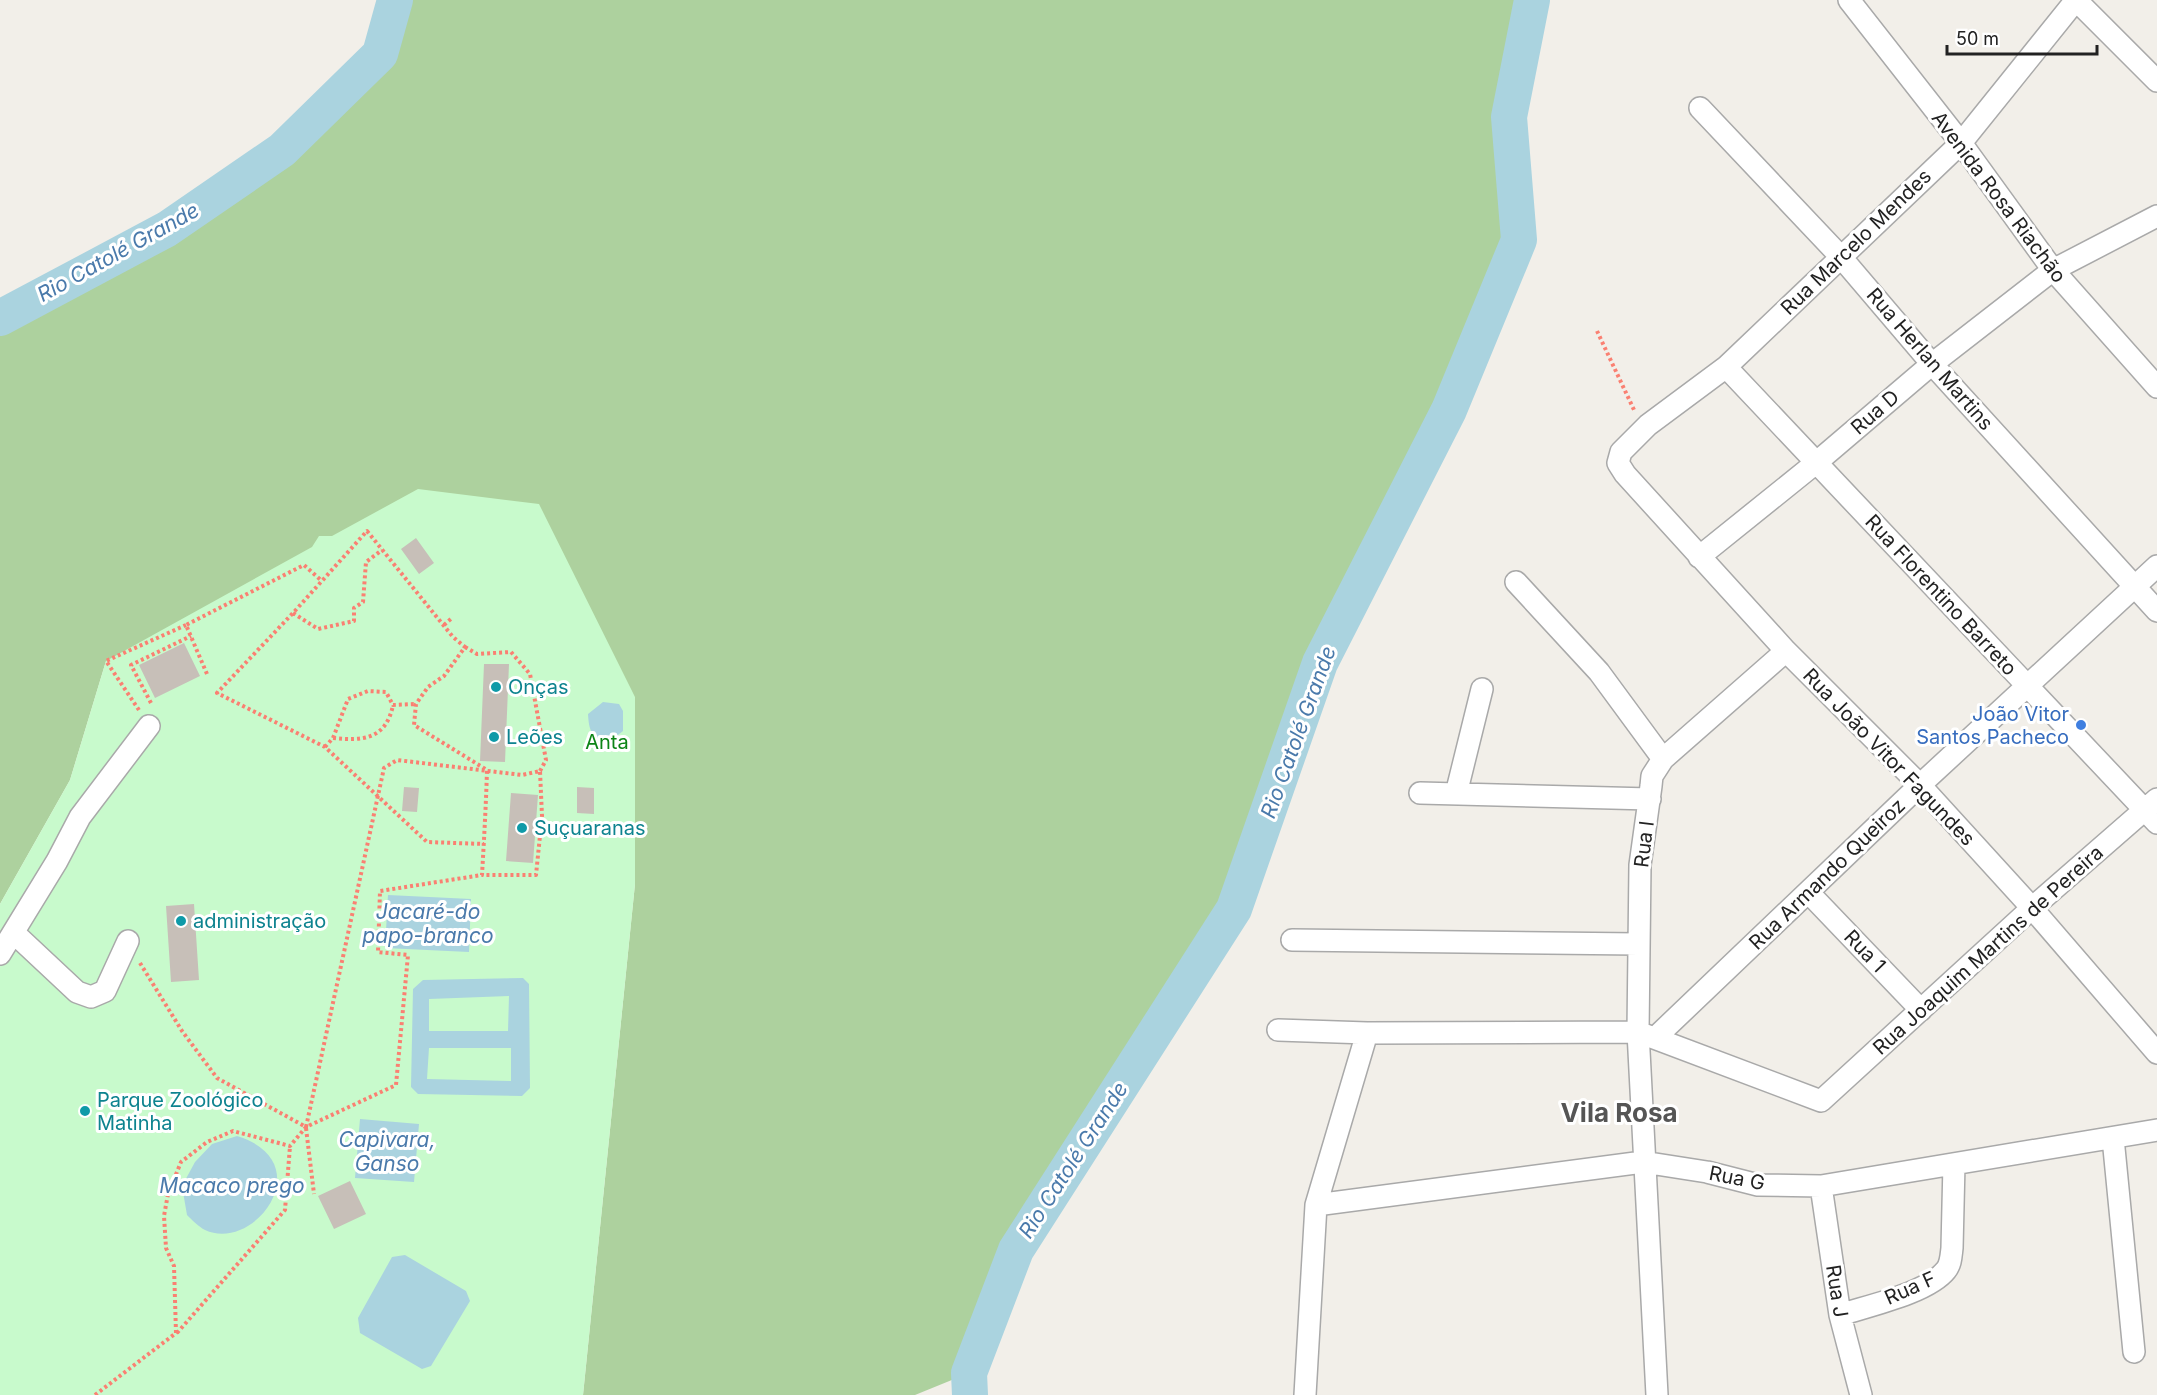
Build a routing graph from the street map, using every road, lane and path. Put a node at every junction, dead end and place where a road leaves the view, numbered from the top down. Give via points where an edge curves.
1 (1849, 0) edge
2 (2076, 0) edge
3 (2157, 81) edge
4 (1700, 108) dead end
5 (1961, 143) junction
6 (2157, 216) edge
7 (1840, 256) junction
8 (2053, 270) junction
9 (1597, 332) dead end
10 (1932, 363) junction
11 (1726, 367) junction
12 (2155, 383) edge
13 (1648, 425) junction
14 (1817, 462) junction
15 (1618, 463) joint
16 (382, 550) junction
17 (1699, 557) junction
18 (2157, 566) edge
19 (322, 581) junction
20 (1516, 582) dead end
21 (2134, 587) junction
22 (2157, 611) edge
23 (293, 613) junction
24 (452, 618) dead end
25 (186, 625) junction
26 (444, 625) junction
27 (191, 636) junction
28 (465, 647) junction
29 (1786, 651) junction
30 (207, 675) dead end
31 (2027, 687) junction
32 (1482, 689) dead end
33 (151, 703) dead end
34 (416, 704) junction
35 (393, 705) junction
36 (147, 722) joint
37 (333, 738) junction
38 (325, 747) junction
39 (1663, 759) junction
40 (487, 770) junction
41 (540, 771) junction
42 (1920, 785) junction
43 (1420, 794) dead end
44 (1456, 794) junction
45 (379, 796) junction
46 (1650, 799) junction
47 (2153, 811) edge
48 (484, 844) junction
49 (482, 874) junction
50 (1809, 892) junction
51 (2032, 908) junction
52 (14, 933) junction
53 (1292, 940) dead end
54 (128, 941) joint
55 (1638, 944) junction
56 (0, 954) edge
57 (1920, 1010) junction
58 (1278, 1030) dead end
59 (1367, 1033) junction
60 (1647, 1034) junction
61 (2157, 1053) edge
62 (306, 1127) junction
63 (2157, 1131) edge
64 (2113, 1138) junction
65 (290, 1146) junction
66 (1643, 1161) junction
67 (1954, 1164) junction
68 (1821, 1186) junction
69 (314, 1194) dead end
70 (1316, 1205) junction
71 (1840, 1315) junction
72 (176, 1334) junction
73 (2134, 1352) dead end
74 (95, 1395) edge
75 (1305, 1395) edge
76 (1657, 1395) edge
77 (1861, 1395) edge

1 - 5 street, Avenida Rosa Riachão
2 - 3 street
2 - 5 street, Rua Marcelo Mendes
4 - 7 street, Rua Herlan Martins
5 - 7 street, Rua Marcelo Mendes
5 - 8 street, Avenida Rosa Riachão
6 - 8 street, Rua D
7 - 10 street, Rua Herlan Martins
7 - 11 street, Rua Marcelo Mendes
8 - 10 street, Rua D
8 - 12 street, Avenida Rosa Riachão
9 - 13 path via 1633,410
10 - 14 street, Rua D
10 - 21 street, Rua Herlan Martins
11 - 13 street, Rua Marcelo Mendes
11 - 14 street, Rua Florentino Barreto
13 - 15 street, Rua Marcelo Mendes via 1622,452
14 - 17 street, Rua D
14 - 31 street, Rua Florentino Barreto
15 - 17 street, Rua João Vitor Fagundes
16 - 19 path via 367,531
16 - 23 path via 366,562 363,602 354,608 354,621 318,629
16 - 26 path
17 - 29 street, Rua João Vitor Fagundes
18 - 21 street, Rua Armando Queiroz
19 - 23 path
19 - 25 path via 304,565
20 - 39 street via 1599,672
21 - 22 street, Rua Herlan Martins
21 - 31 street, Rua Armando Queiroz
23 - 38 path via 217,693
24 - 26 path
25 - 27 path
25 - 36 path via 106,661
26 - 28 path
27 - 30 path
27 - 33 path via 131,665
28 - 34 path
28 - 41 path via 477,654 512,652 530,674 546,760
29 - 39 street
29 - 42 street, Rua João Vitor Fagundes
31 - 42 street, Rua Armando Queiroz
31 - 47 street, Rua Florentino Barreto
32 - 44 street
34 - 35 path
34 - 40 path via 414,725
35 - 37 path via 390,720 379,732 360,741
35 - 37 path via 386,692 368,691 348,699
36 - 52 street via 80,817
37 - 38 path
38 - 45 path
39 - 46 street, Rua I via 1652,776
40 - 41 path
40 - 45 path via 397,760 384,768
40 - 48 path
41 - 49 path via 542,816 536,875
42 - 50 street, Rua Armando Queiroz
42 - 51 street, Rua João Vitor Fagundes
43 - 44 street
44 - 46 street
45 - 48 path via 427,843
45 - 62 path
46 - 55 street, Rua I via 1640,865
47 - 51 street, Rua Joaquim Martins de Pereira
48 - 49 path
49 - 62 path via 380,891 378,952 408,956 396,1085
50 - 57 street, Rua 1
50 - 60 street, Rua Armando Queiroz
51 - 57 street, Rua Joaquim Martins de Pereira
51 - 61 street, Rua João Vitor Fagundes
52 - 54 street via 78,992 91,997 105,991
52 - 56 street
53 - 55 street
54 - 62 path via 182,1031 217,1078
55 - 60 street, Rua I
57 - 60 street, Rua Joaquim Martins de Pereira via 1821,1101
58 - 59 street
59 - 60 street
59 - 70 street
60 - 66 street, Rua I
62 - 65 path
62 - 69 path
63 - 64 street, Rua G
64 - 67 street, Rua G
64 - 73 street
65 - 72 path via 285,1210
65 - 72 path via 233,1131 207,1142 181,1162 164,1216 166,1248 174,1266
66 - 68 street, Rua G via 1758,1185
66 - 70 street, Rua G
66 - 76 street, Rua I
67 - 68 street, Rua G
67 - 71 street, Rua F via 1952,1248 1946,1270 1919,1288
68 - 71 street, Rua J
70 - 75 street
71 - 77 street, Rua J
72 - 74 path

